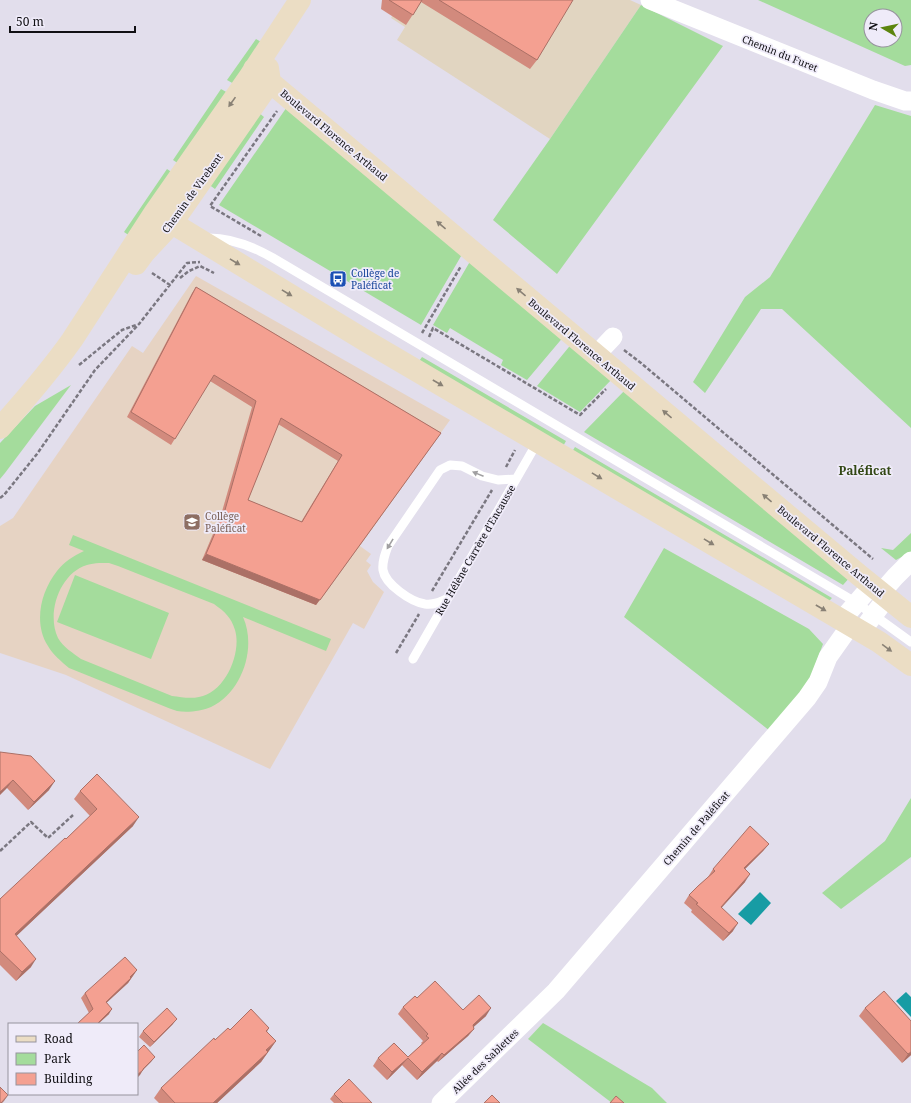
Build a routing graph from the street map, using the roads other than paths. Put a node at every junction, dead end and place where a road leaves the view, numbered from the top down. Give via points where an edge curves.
1 (300, 0) edge
2 (650, 0) edge
3 (263, 68) junction
4 (911, 101) edge
5 (159, 224) junction
6 (199, 240) junction
7 (0, 428) edge
8 (531, 438) junction
9 (516, 479) junction
10 (911, 562) edge
11 (880, 592) junction
12 (448, 598) junction
13 (857, 603) junction
14 (911, 617) edge
15 (856, 623) junction
16 (911, 642) edge
17 (413, 659) dead end
18 (911, 665) edge
19 (528, 1019) joint
20 (441, 1103) edge

1 - 3 street, Chemin de Virebent
2 - 4 street, Chemin du Furet via 873,90
3 - 5 street, Chemin de Virebent
11 -> 3 street, Boulevard Florence Arthaud via 620,375 606,344 471,250
5 - 6 street
5 - 7 street, Chemin de Virebent via 57,361
6 -> 8 street
6 - 13 lane via 223,238 256,249
8 - 9 lane, Rue Hélène Carrère d'Encausse
8 -> 15 street
9 - 12 lane, Rue Hélène Carrère d'Encausse
9 -> 12 lane via 498,480 482,476 462,466 450,465 440,470 388,546 383,571 388,582 399,592 425,604 436,604
10 - 11 street
11 - 13 street
11 - 14 street, Boulevard Florence Arthaud
11 - 15 street
12 - 17 lane, Rue Hélène Carrère d'Encausse
13 - 15 street
15 - 16 lane
15 -> 18 street
15 - 19 street, Chemin de Paléficat via 828,657 818,682 807,698 556,991
19 - 20 street, Allée des Sablettes

